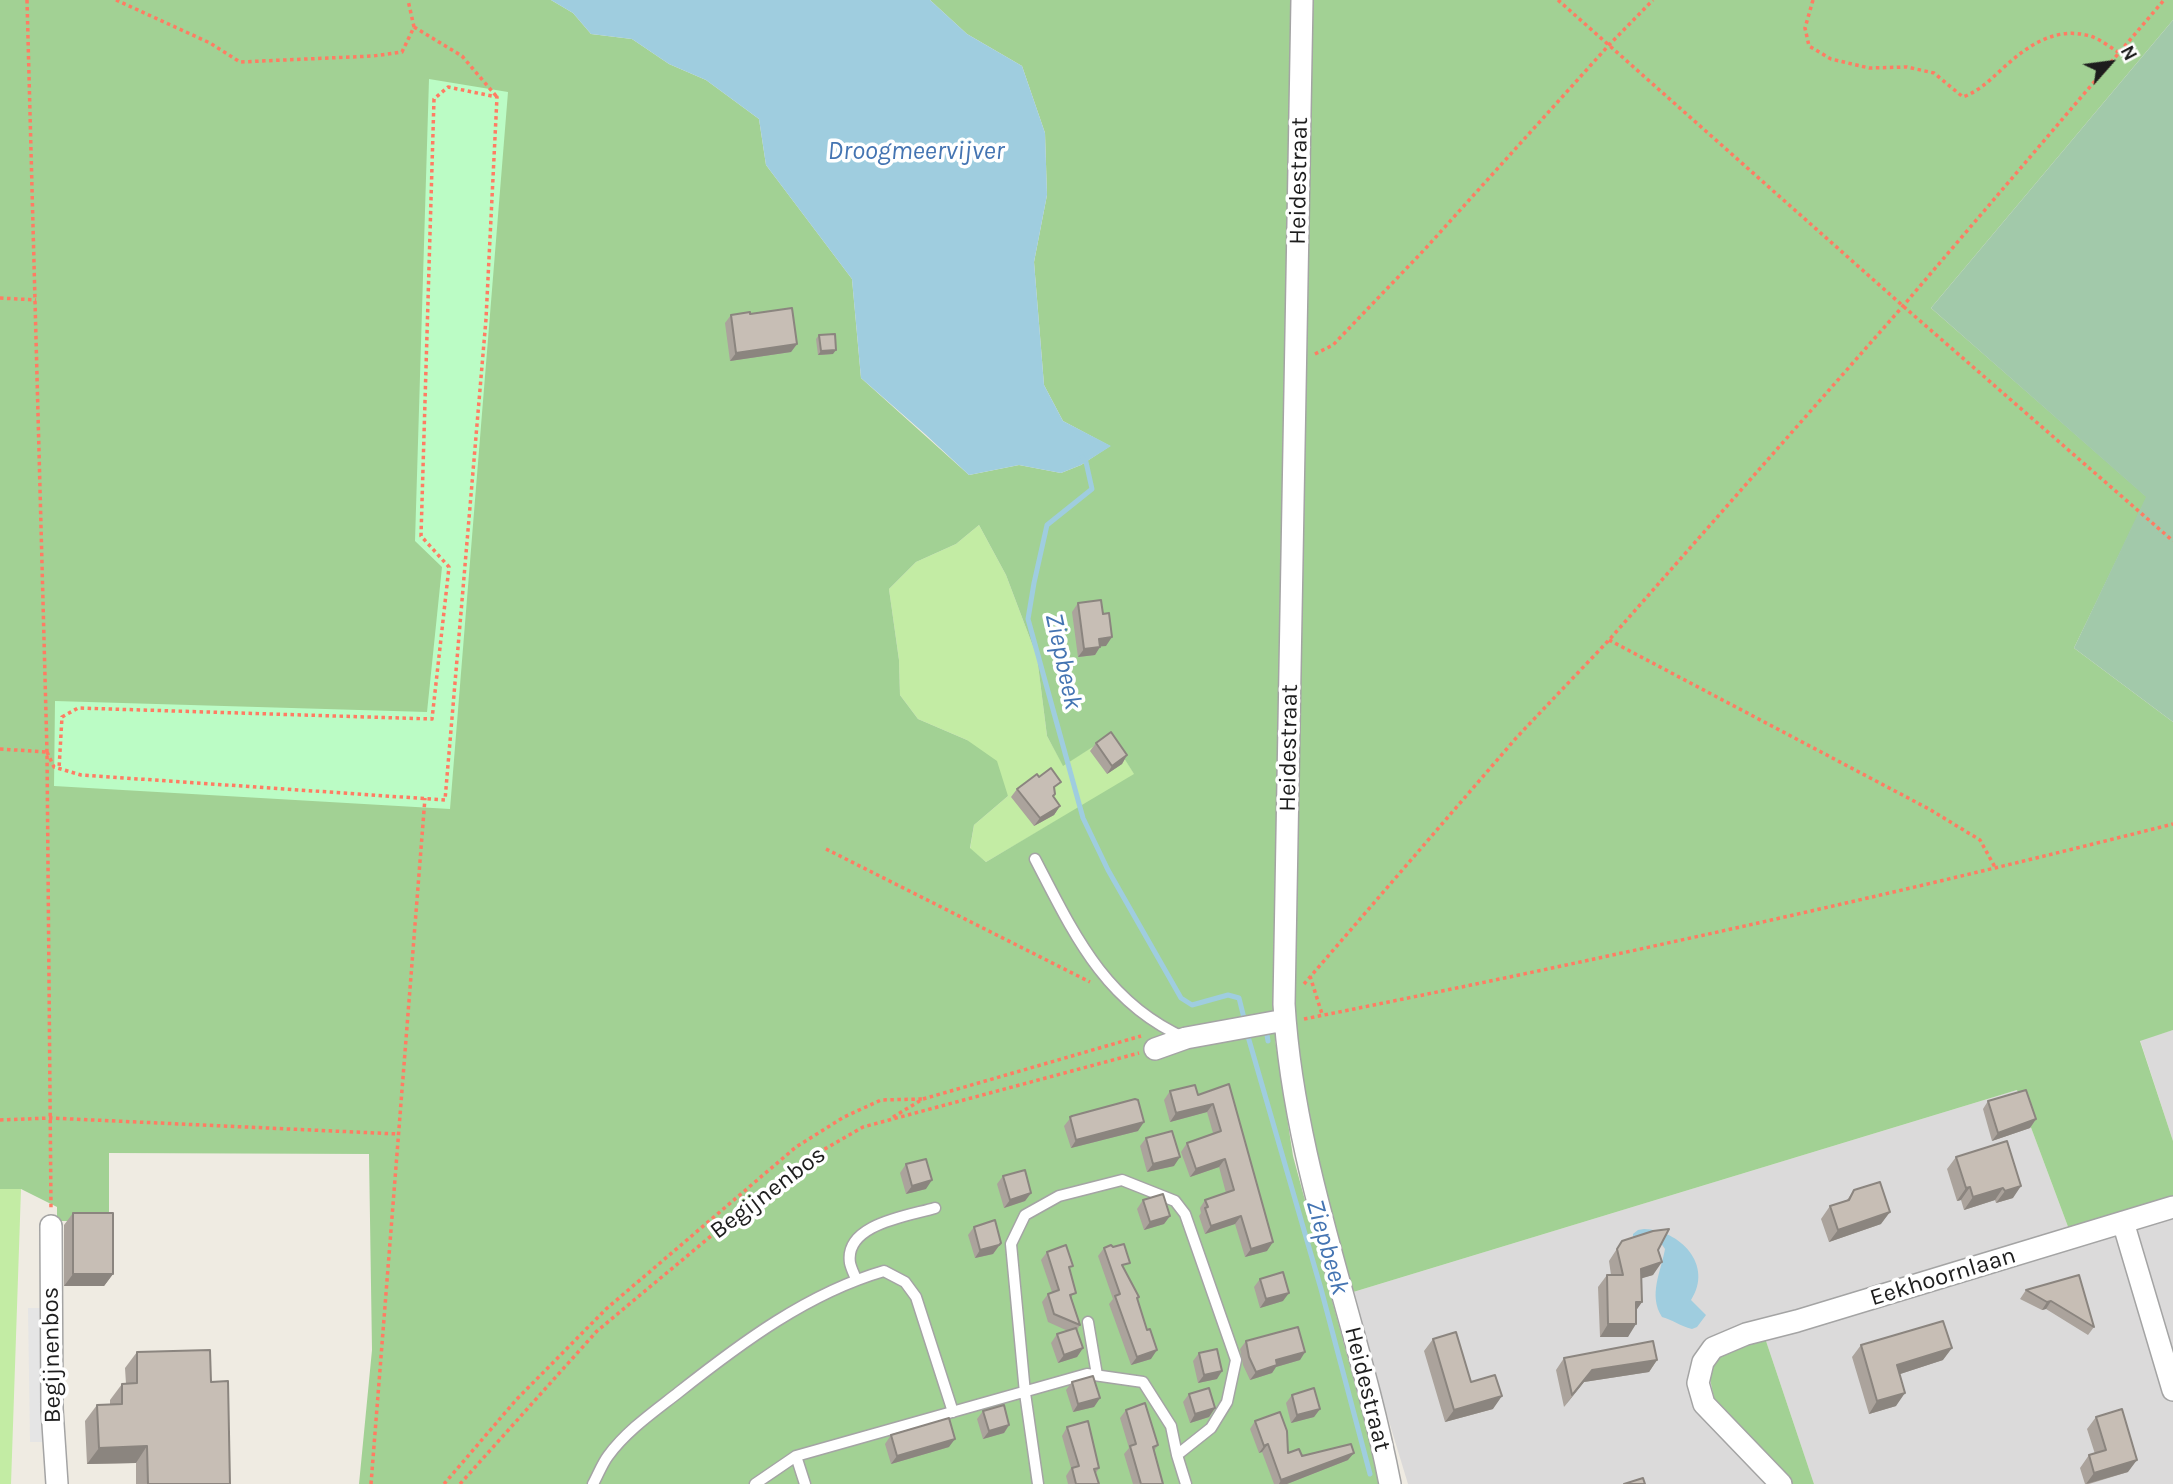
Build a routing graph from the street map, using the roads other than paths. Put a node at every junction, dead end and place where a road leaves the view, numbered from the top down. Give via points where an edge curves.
1 (1302, 0) edge
2 (1035, 859) dead end
3 (1285, 1020) junction
4 (1170, 1043) joint
5 (2173, 1207) edge
6 (935, 1208) dead end
7 (2123, 1223) junction
8 (51, 1226) road end
9 (856, 1279) junction
10 (1088, 1322) dead end
11 (1097, 1375) junction
12 (2173, 1390) edge
13 (1025, 1392) junction
14 (953, 1412) junction
15 (1177, 1455) junction
16 (796, 1456) junction
17 (57, 1484) edge
18 (593, 1484) edge
19 (755, 1484) edge
20 (805, 1484) edge
21 (1038, 1484) edge
22 (1186, 1484) edge
23 (1390, 1484) edge
24 (1781, 1484) edge

1 - 3 street, Heidestraat
2 - 4 lane via 1096,968 1164,1029
3 - 4 street
3 - 23 street, Heidestraat via 1304,1148 1380,1429
5 - 7 street, Eekhoornlaan
6 - 9 lane via 868,1228 854,1241 850,1261
7 - 12 street
7 - 24 street, Eekhoornlaan via 1746,1334 1713,1348 1703,1362 1698,1383 1704,1404
8 - 17 street, Begijnenbos via 51,1409
9 - 14 lane via 884,1271 905,1282 916,1297
9 - 18 lane via 730,1351 640,1422 608,1456
10 - 11 lane
11 - 13 lane
11 - 15 lane via 1143,1382 1171,1426
13 - 14 lane
13 - 15 lane via 1011,1244 1025,1215 1059,1196 1122,1180 1175,1201 1185,1214 1236,1360 1227,1402 1211,1428
13 - 21 lane
14 - 16 lane
15 - 22 lane
16 - 19 lane
16 - 20 lane

